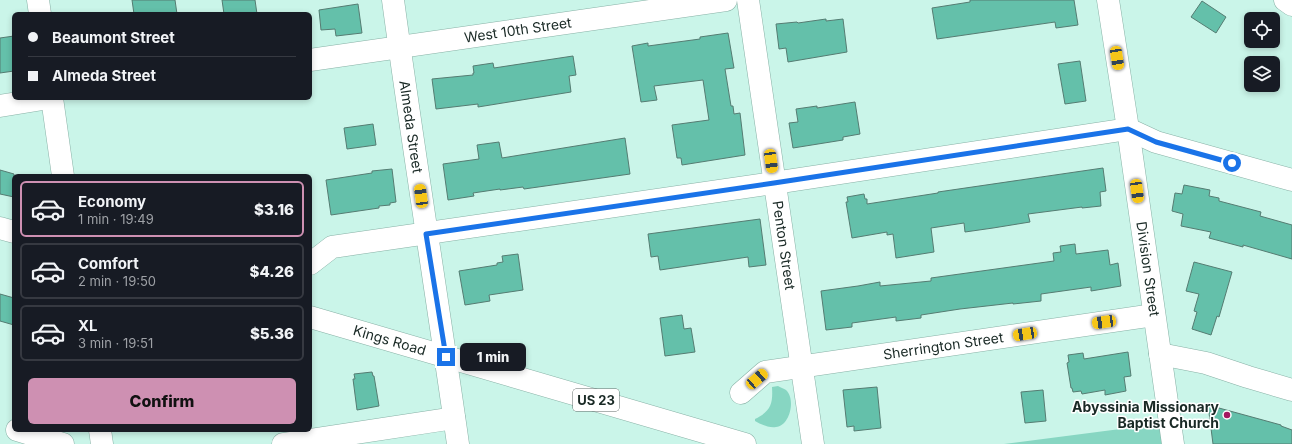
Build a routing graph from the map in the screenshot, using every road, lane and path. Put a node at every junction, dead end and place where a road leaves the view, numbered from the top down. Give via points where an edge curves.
1 (38, 0) edge
2 (393, 0) edge
3 (726, 0) edge
4 (748, 0) edge
5 (1108, 0) edge
6 (1285, 0) edge
7 (1292, 5) edge
8 (40, 12) edge
9 (399, 46) junction
10 (312, 60) edge
11 (38, 100) edge
12 (51, 100) edge
13 (0, 106) edge
14 (1128, 129) junction
15 (63, 174) edge
16 (1292, 180) edge
17 (774, 183) junction
18 (0, 228) edge
19 (12, 231) edge
20 (426, 234) junction
21 (312, 262) edge
22 (1154, 315) junction
23 (312, 318) edge
24 (1160, 354) junction
25 (446, 357) junction
26 (802, 367) junction
27 (1292, 390) edge
28 (741, 393) dead end
29 (454, 418) junction
30 (0, 425) edge
31 (12, 428) edge
32 (24, 432) edge
33 (100, 432) edge
34 (63, 444) edge
35 (102, 444) edge
36 (283, 444) edge
37 (458, 444) edge
38 (745, 444) edge
39 (814, 444) edge
40 (1173, 444) edge

1 - 8 street
2 - 9 street, Almeda Street
3 - 9 street, West 10th Street
4 - 17 street, Penton Street
5 - 14 street, Division Street
6 - 7 street
9 - 10 street, West 10th Street
9 - 20 street, Almeda Street
11 - 13 street
12 - 15 street
14 - 16 street via 1156,142
14 - 17 street
14 - 22 street, Division Street
17 - 20 street
17 - 26 street, Penton Street
18 - 19 street
20 - 21 street via 332,247
20 - 25 street, Almeda Street
22 - 24 street, Division Street
22 - 26 street, Sherrington Street
23 - 25 street, Kings Road / US 23
24 - 27 street via 1206,363
24 - 40 street, Division Street
25 - 29 street, Almeda Street
25 - 38 street, Kings Road / US 23
26 - 28 street, Sherrington Street via 765,372
26 - 39 street, Penton Street
29 - 36 street
29 - 37 street, Almeda Street
30 - 31 street
32 - 34 street
33 - 35 street

